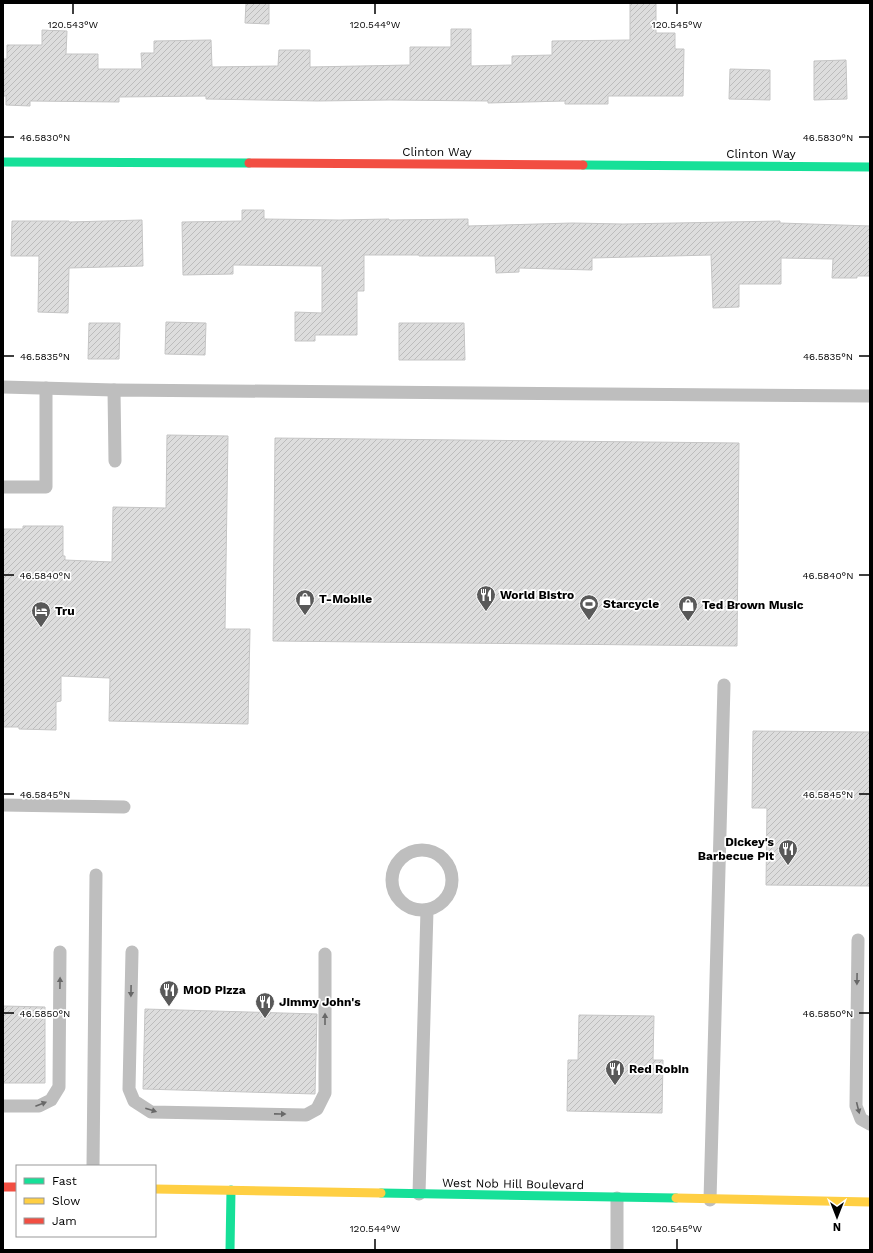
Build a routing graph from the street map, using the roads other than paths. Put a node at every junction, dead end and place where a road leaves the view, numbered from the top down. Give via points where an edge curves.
1 (3, 162) edge
2 (870, 167) edge
3 (3, 387) edge
4 (46, 388) junction
5 (114, 390) junction
6 (870, 396) edge
7 (116, 460) dead end
8 (3, 487) edge
9 (724, 685) dead end
10 (3, 805) edge
11 (124, 807) dead end
12 (96, 875) dead end
13 (427, 910) junction
14 (858, 940) dead end
15 (60, 952) dead end
16 (132, 952) dead end
17 (325, 954) dead end
18 (3, 1106) edge
19 (870, 1124) edge
20 (93, 1165) edge
21 (3, 1187) edge
22 (16, 1187) edge
23 (156, 1189) edge
24 (231, 1190) junction
25 (419, 1194) junction
26 (618, 1198) junction
27 (710, 1200) junction
28 (870, 1202) edge
29 (230, 1250) edge
30 (617, 1250) edge

1 - 2 street, Clinton Way
3 - 4 lane
4 - 5 lane
4 - 8 lane via 46,487
5 - 6 lane
5 - 7 lane
9 - 27 lane
10 - 11 lane
12 - 20 lane
13 - 13 lane via 444,900 450,892 452,882 446,862 438,855 418,850 401,858 395,866 391,885 400,902 417,910
13 - 25 lane
14 -> 19 lane via 856,1106 861,1119
18 -> 15 lane via 39,1106 51,1100 59,1087
16 -> 17 lane via 129,1089 134,1101 151,1112 306,1115 317,1109 325,1093
21 - 22 street
23 - 24 street, West Nob Hill Boulevard
24 - 25 street, West Nob Hill Boulevard
24 - 29 street
25 - 26 street, West Nob Hill Boulevard
26 - 27 street, West Nob Hill Boulevard
26 - 30 lane
27 - 28 street, West Nob Hill Boulevard

